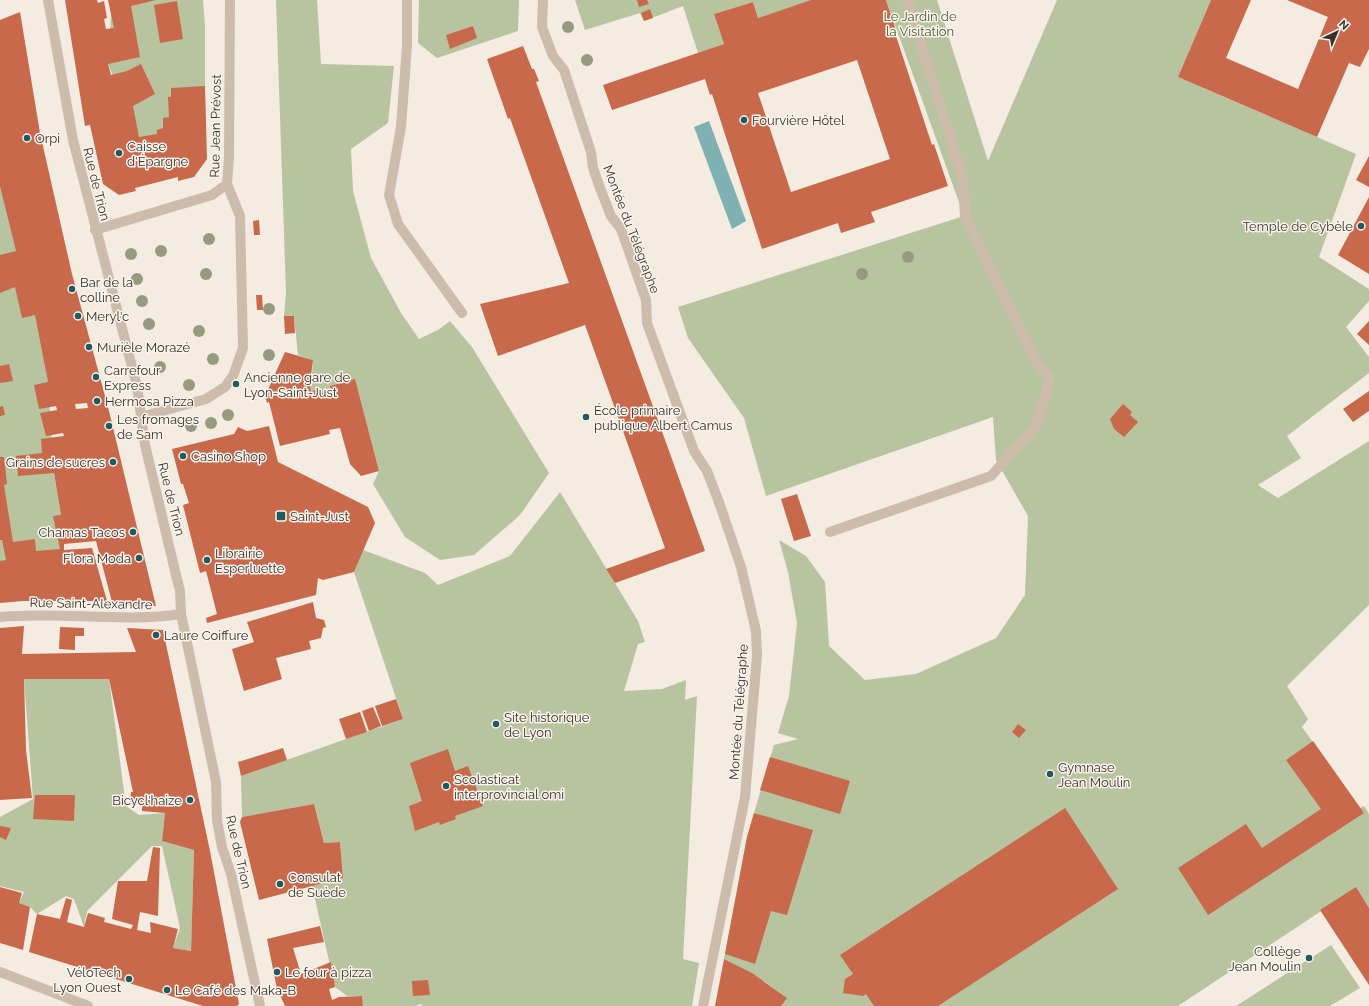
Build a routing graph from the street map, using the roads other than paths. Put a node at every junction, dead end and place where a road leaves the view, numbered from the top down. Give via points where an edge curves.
1 (48, 0) edge
2 (230, 0) edge
3 (407, 0) edge
4 (543, 0) edge
5 (907, 0) edge
6 (227, 184) junction
7 (95, 230) junction
8 (462, 313) dead end
9 (141, 417) junction
10 (830, 532) dead end
11 (181, 614) junction
12 (0, 617) edge
13 (0, 972) edge
14 (88, 1006) edge
15 (260, 1006) edge
16 (703, 1006) edge

1 - 7 street, Rue de Trion via 68,119
2 - 6 street, Rue Jean Prévost
3 - 8 street via 407,46 401,127 389,195 398,224
4 - 16 street, Montée du Télégraphe via 542,27 554,56 564,70 600,188 611,216 621,229 646,300 647,323 694,451 707,471 720,505 741,567 756,631 757,656 745,797
5 - 10 street via 963,180 964,216 1034,358 1050,379 1036,426 991,476
6 - 7 street, Rue Jean Prévost via 212,195
6 - 9 street via 240,216 243,348 233,376 225,388 206,399
7 - 9 street, Rue de Trion via 137,386
9 - 11 street, Rue de Trion via 145,445 180,591
11 - 12 street, Rue Saint-Alexandre via 159,617 30,614
11 - 15 street, Rue de Trion via 216,782 217,820 222,847 231,874
13 - 14 street

